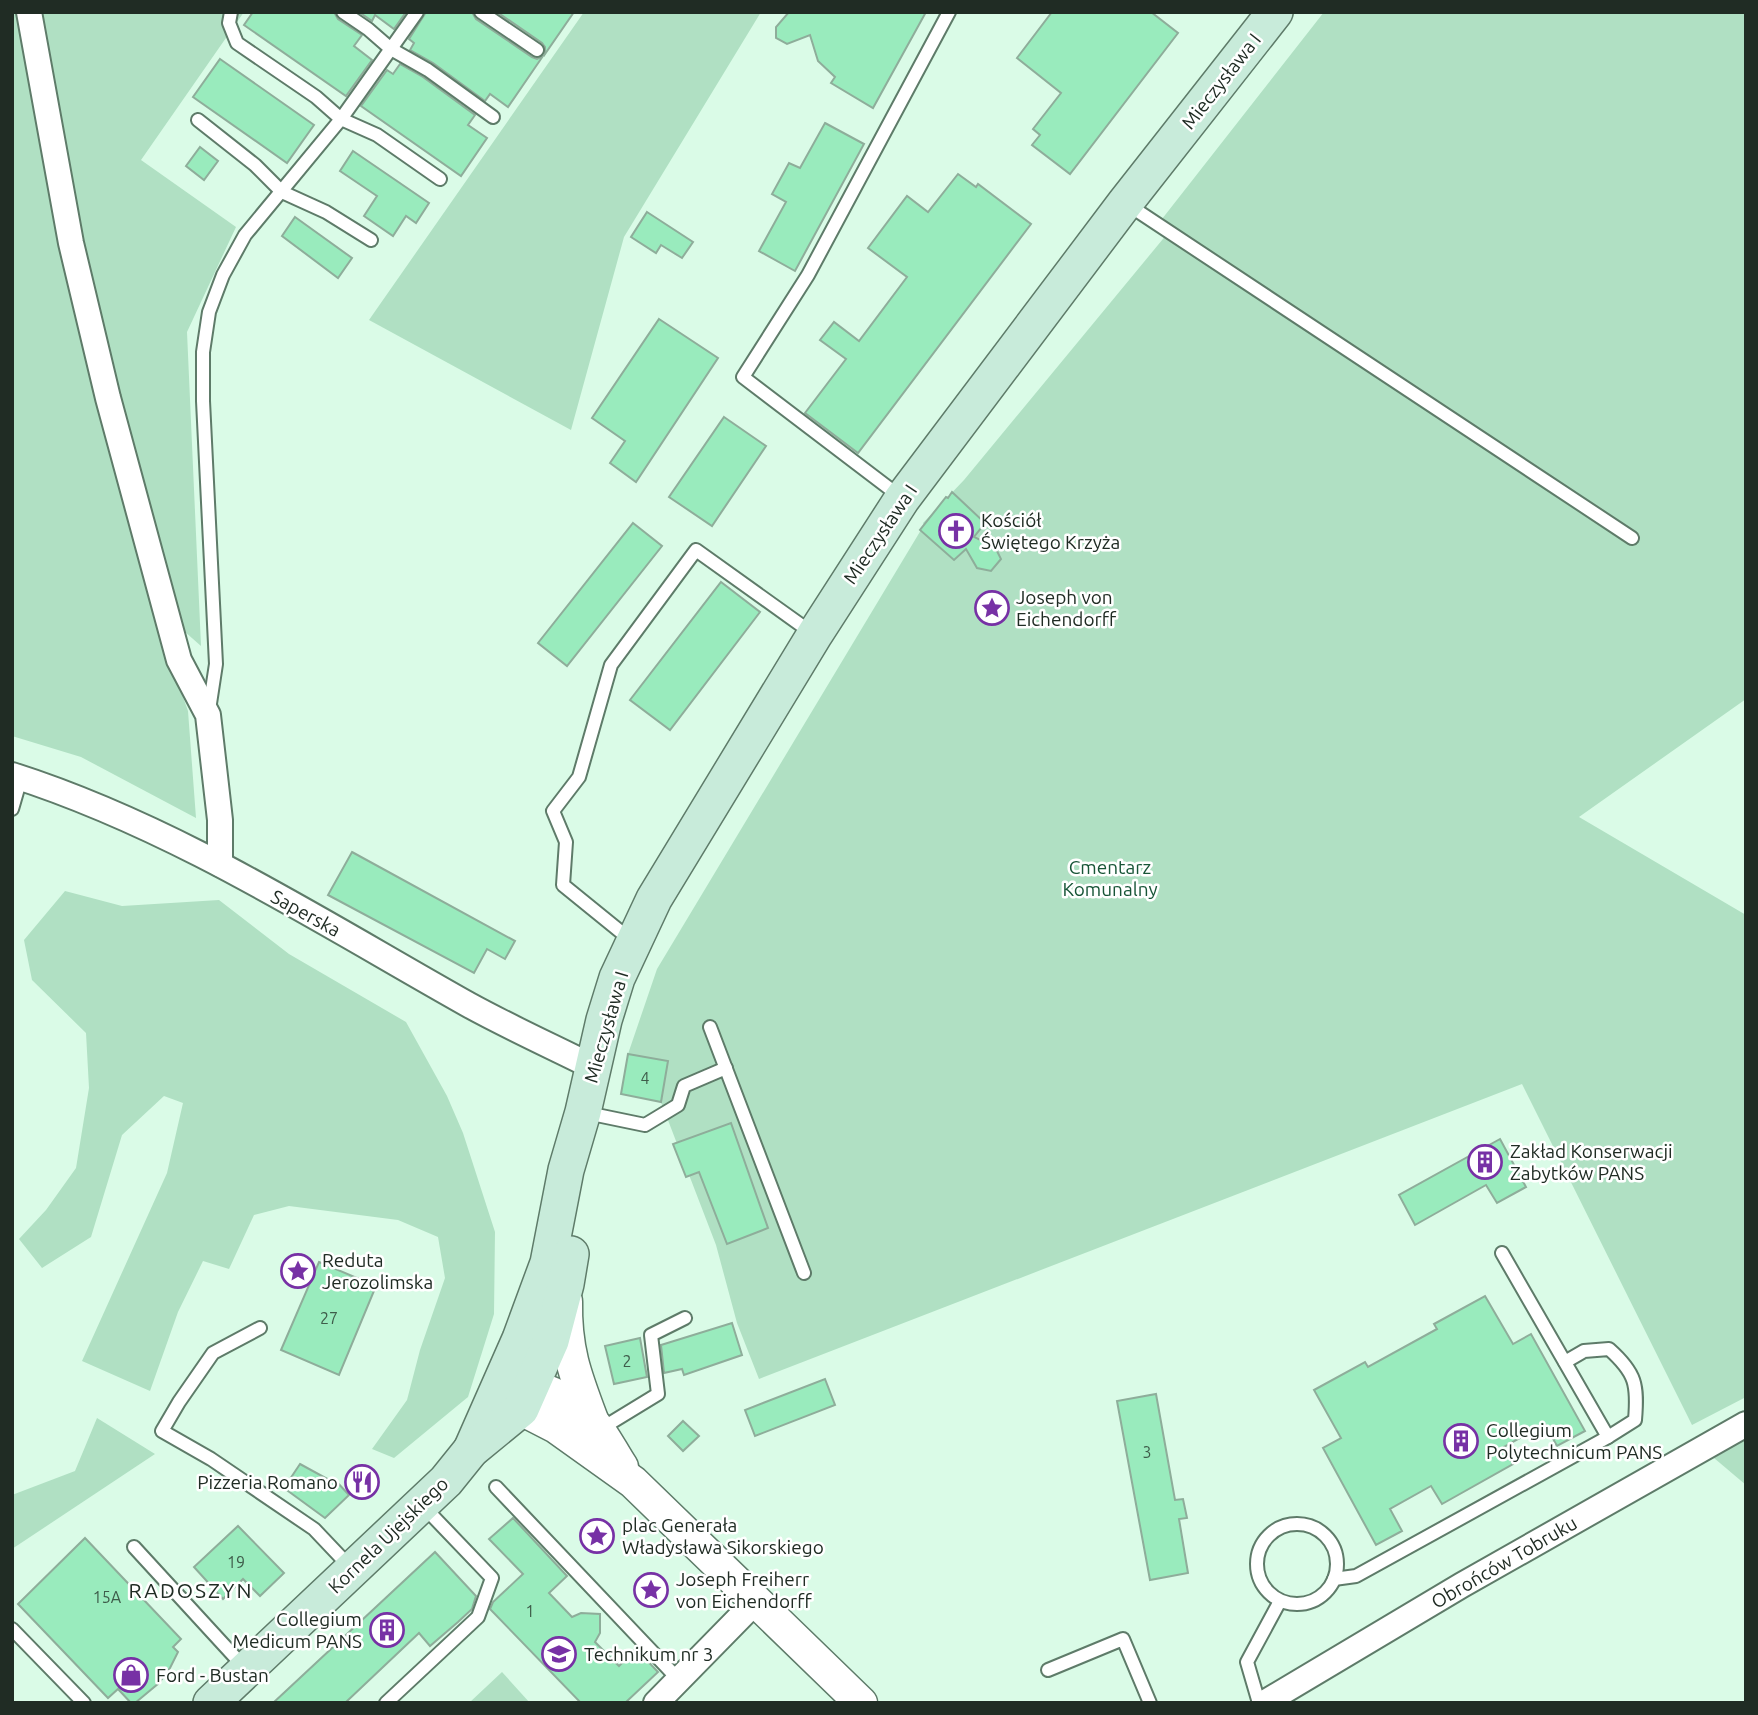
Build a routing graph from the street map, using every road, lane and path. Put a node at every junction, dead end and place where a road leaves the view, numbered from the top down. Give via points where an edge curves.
1 (29, 12) edge
2 (231, 12) edge
3 (343, 12) edge
4 (417, 12) edge
5 (481, 12) edge
6 (950, 12) edge
7 (1275, 12) edge
8 (391, 49) junction
9 (537, 50) dead end
10 (493, 117) dead end
11 (341, 119) junction
12 (198, 120) dead end
13 (440, 179) dead end
14 (282, 192) junction
15 (1125, 203) junction
16 (371, 240) dead end
17 (902, 499) junction
18 (1632, 538) dead end
19 (815, 634) junction
20 (208, 715) junction
21 (17, 777) edge
22 (12, 809) edge
23 (220, 864) junction
24 (633, 942) junction
25 (710, 1027) dead end
26 (593, 1067) junction
27 (726, 1068) junction
28 (583, 1112) junction
29 (1502, 1253) dead end
30 (804, 1273) dead end
31 (566, 1284) junction
32 (685, 1318) dead end
33 (260, 1328) dead end
34 (1565, 1362) junction
35 (519, 1392) junction
36 (1746, 1424) edge
37 (595, 1426) junction
38 (1608, 1437) junction
39 (633, 1482) junction
40 (496, 1487) dead end
41 (421, 1505) junction
42 (134, 1547) dead end
43 (353, 1570) junction
44 (1334, 1579) junction
45 (1280, 1601) junction
46 (755, 1602) junction
47 (12, 1629) edge
48 (247, 1669) junction
49 (1048, 1670) dead end
50 (679, 1680) junction
51 (84, 1703) edge
52 (211, 1703) edge
53 (386, 1703) edge
54 (656, 1703) edge
55 (861, 1703) edge
56 (1150, 1703) edge
57 (1261, 1703) edge

1 - 20 street via 71,243 108,398 179,660
2 - 11 lane via 229,23 237,43
3 - 8 lane
4 - 8 lane
5 - 9 lane
6 - 17 lane via 808,275 743,377
7 - 15 main road, Mieczysława I
8 - 10 lane
8 - 11 lane
11 - 13 lane via 377,135
11 - 14 lane
12 - 14 lane via 255,164
14 - 16 lane
14 - 20 lane via 245,235 223,275 209,312 203,352 216,664
15 - 17 main road, Mieczysława I
15 - 18 lane
17 - 19 main road, Mieczysława I
19 - 24 main road, Mieczysława I via 677,857
19 - 24 lane via 696,550 611,665 579,777 552,811 566,842 563,885
20 - 23 street via 220,820
21 - 22 lane
21 - 23 street, Saperska via 76,797
23 - 26 street, Saperska via 473,1007
24 - 26 main road, Mieczysława I via 617,978
25 - 27 lane
26 - 28 main road, Mieczysława I
27 - 28 lane via 684,1086 678,1105 645,1125
27 - 30 lane
28 - 31 main road, Mieczysława I via 584,1172
28 - 35 main road, Mieczysława I via 566,1170
29 - 34 lane
31 - 35 main road, Mieczysława I via 551,1341
31 - 37 street via 572,1366
32 - 37 lane via 651,1335 657,1394
33 - 43 lane via 213,1353 162,1431 314,1530
34 - 38 lane
34 - 38 lane via 1584,1351 1609,1349 1627,1365 1637,1391 1635,1420
35 - 37 street via 565,1399
35 - 39 street via 556,1427
35 - 41 main road, Kornela Ujejskiego
36 - 57 street, Obrońców Tobruku
37 - 39 street
38 - 44 lane via 1356,1576
39 - 46 street
40 - 50 lane
41 - 43 main road, Kornela Ujejskiego
41 - 53 lane via 492,1578 478,1617
42 - 48 lane
43 - 48 main road, Kornela Ujejskiego
44 - 45 lane via 1328,1590 1312,1601
44 - 45 lane via 1337,1562 1324,1534 1309,1525 1276,1529 1258,1551 1256,1566 1260,1581
45 - 57 lane via 1247,1661
46 - 50 street
46 - 55 street
47 - 51 lane
48 - 52 main road, Kornela Ujejskiego
49 - 56 lane via 1123,1639
50 - 54 street

